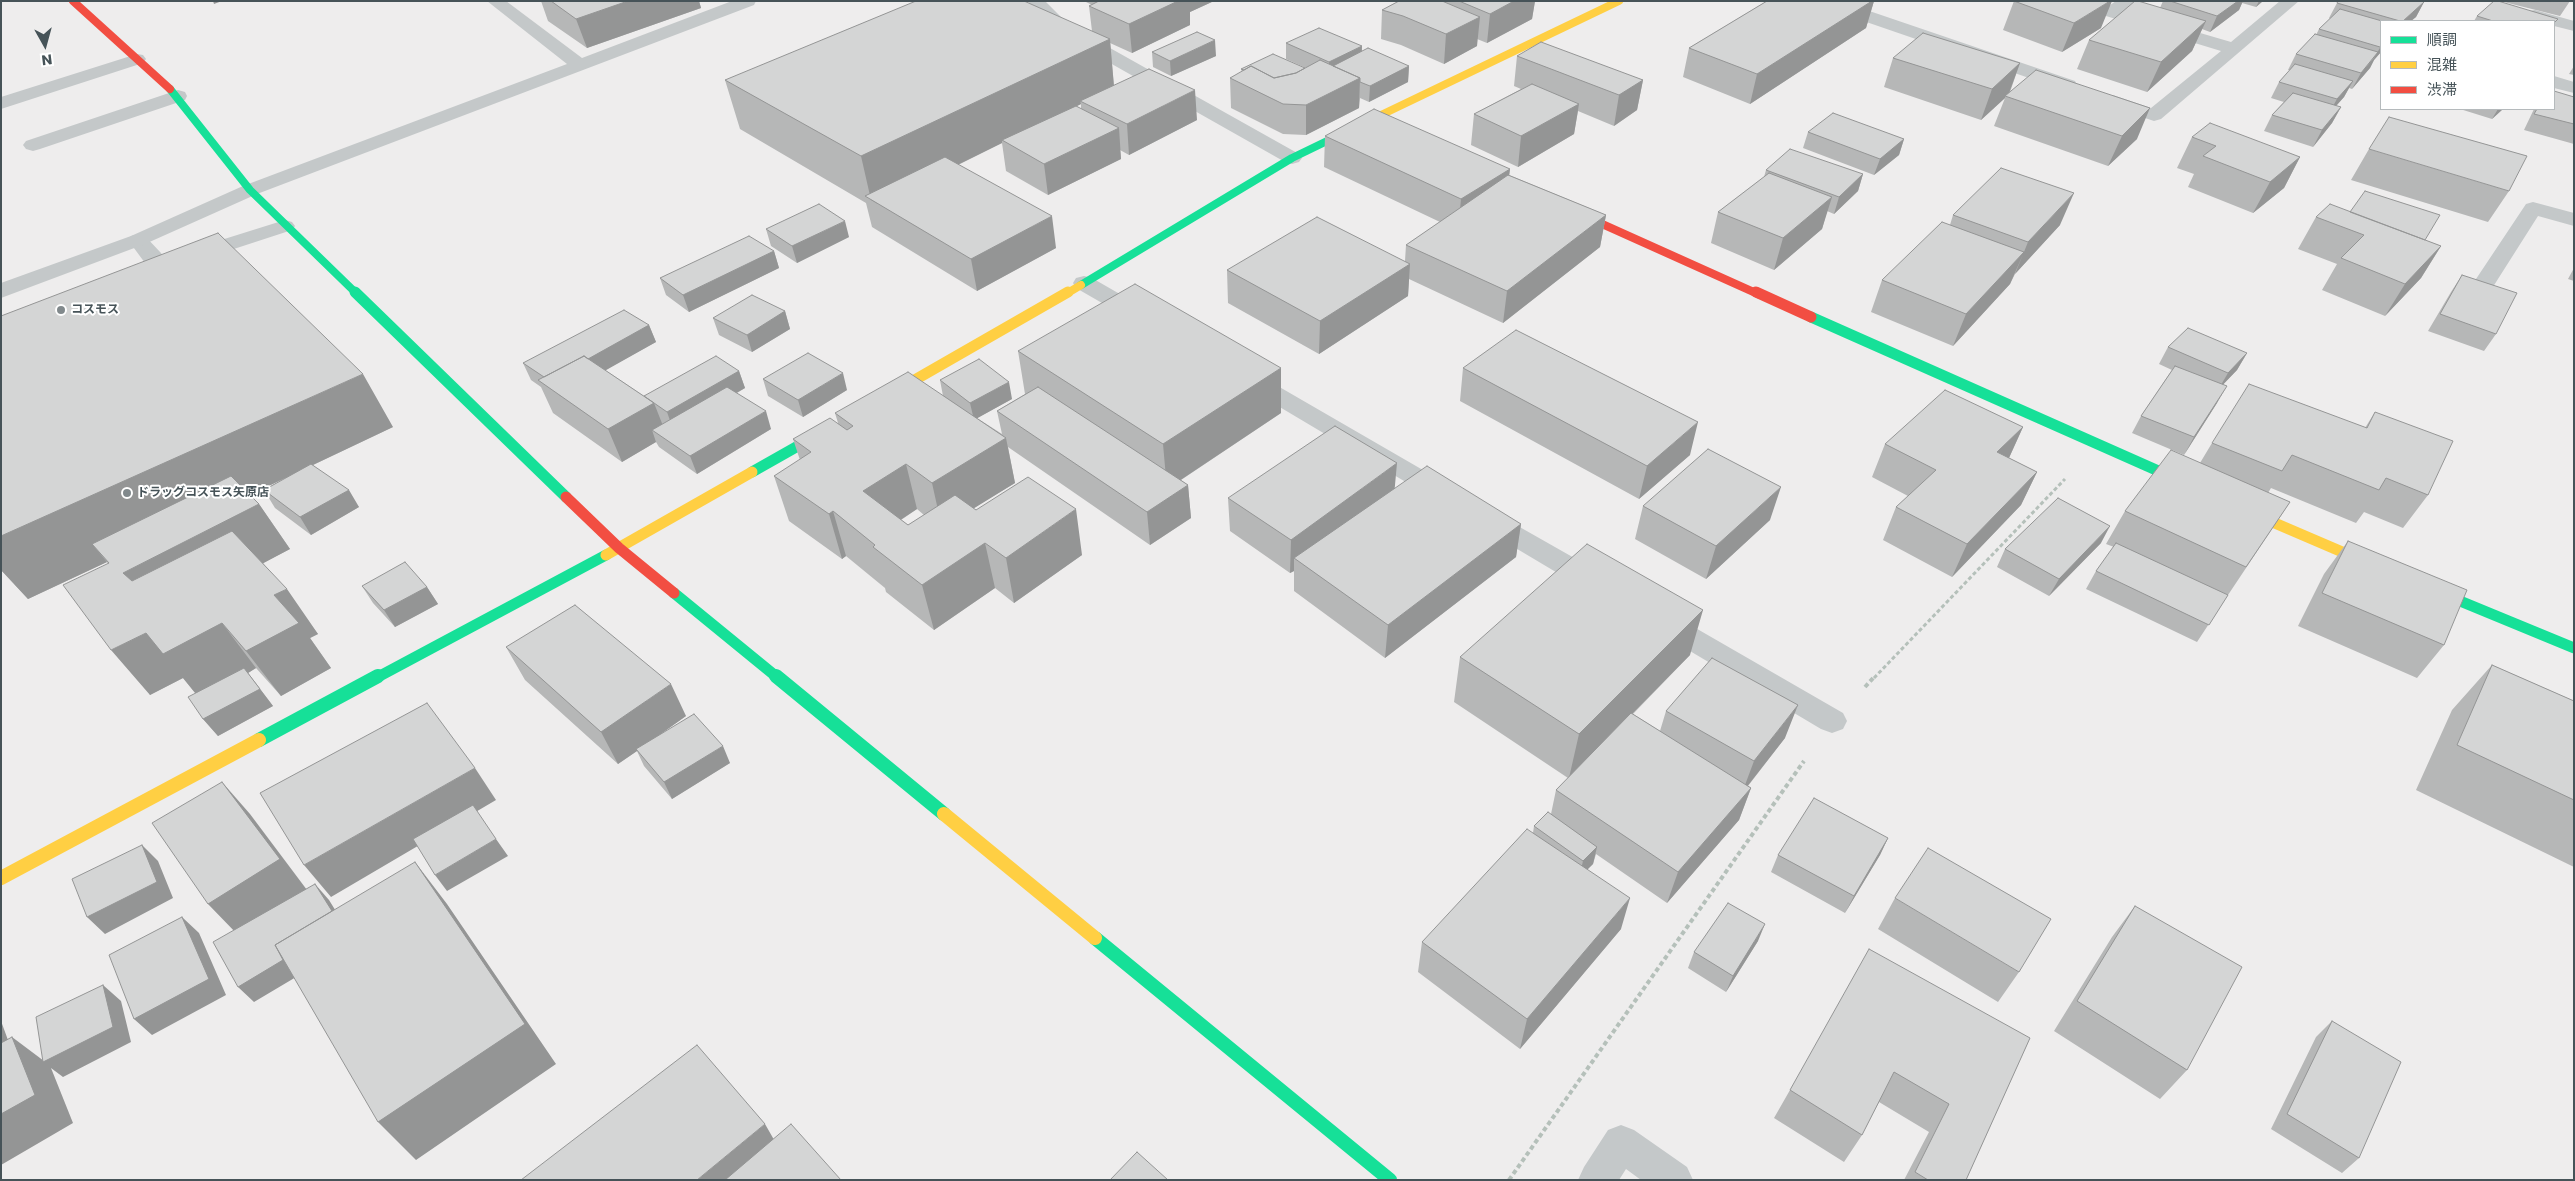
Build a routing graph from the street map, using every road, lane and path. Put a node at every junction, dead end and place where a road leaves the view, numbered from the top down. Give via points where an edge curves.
1 (73, 1) edge
2 (495, 1) edge
3 (748, 1) edge
4 (1035, 1) edge
5 (1619, 1) edge
6 (1823, 1) edge
7 (2128, 1) edge
8 (2291, 1) edge
9 (2535, 15) edge
10 (2553, 20) edge
11 (2555, 21) edge
12 (2574, 26) edge
13 (2234, 49) junction
14 (137, 60) junction
15 (580, 65) junction
16 (2555, 82) edge
17 (2574, 88) edge
18 (2081, 90) edge
19 (178, 96) junction
20 (2099, 96) edge
21 (1, 103) edge
22 (1369, 120) junction
23 (1387, 128) edge
24 (33, 145) dead end
25 (1292, 158) junction
26 (250, 190) junction
27 (1560, 205) edge
28 (2574, 220) edge
29 (285, 226) junction
30 (138, 240) junction
31 (153, 258) edge
32 (182, 260) edge
33 (1084, 283) junction
34 (2483, 285) edge
35 (1, 291) edge
36 (1161, 328) edge
37 (1230, 368) edge
38 (878, 400) edge
39 (835, 425) edge
40 (2098, 444) junction
41 (2205, 492) edge
42 (2232, 504) edge
43 (619, 548) junction
44 (2384, 570) edge
45 (2411, 581) edge
46 (1617, 595) edge
47 (1643, 610) edge
48 (2574, 648) edge
49 (1832, 722) junction
50 (1, 878) edge
51 (1390, 1180) edge
52 (1509, 1180) edge
53 (1596, 1180) edge
54 (1674, 1180) edge

1 - 14 street
2 - 15 street
3 - 15 street
4 - 25 street via 1063,29
5 - 22 street
6 - 18 street
7 - 13 street via 2112,12
8 - 13 street
9 - 10 street
11 - 12 street
13 - 20 street via 2154,115
14 - 19 street
14 - 21 street
15 - 26 street
16 - 17 street
19 - 24 street
19 - 26 street
22 - 23 street
22 - 25 street
25 - 33 street
26 - 29 street
26 - 30 street
27 - 40 street
28 - 34 street via 2533,208
29 - 32 street
29 - 43 street
30 - 31 street
30 - 35 street
33 - 36 street
33 - 38 street
37 - 46 street
39 - 43 street
40 - 41 street
40 - 49 path
42 - 44 street
43 - 50 street
43 - 51 street
45 - 48 street
47 - 49 street
49 - 52 path
53 - 54 street via 1621,1143

